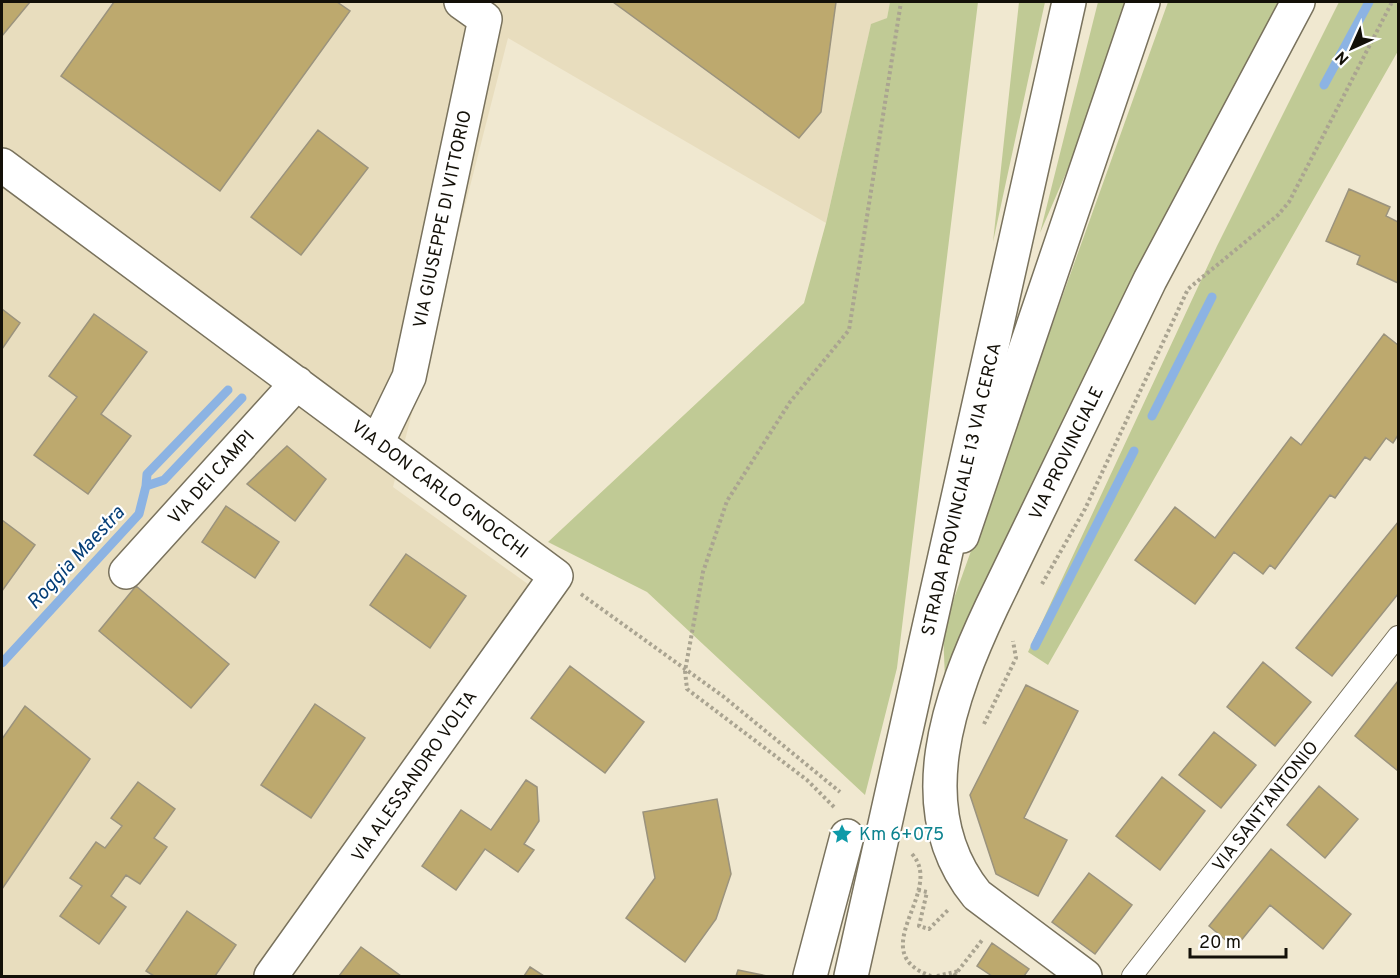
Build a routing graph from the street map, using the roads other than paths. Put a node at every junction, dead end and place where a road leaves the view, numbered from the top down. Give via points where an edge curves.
1 (461, 2) edge
2 (1069, 2) edge
3 (1143, 2) edge
4 (1298, 2) edge
5 (2, 165) edge
6 (297, 383) junction
7 (377, 443) junction
8 (126, 572) dead end
9 (556, 576) joint
10 (1398, 636) edge
11 (927, 641) junction
12 (847, 836) road end
13 (271, 976) edge
14 (810, 976) edge
15 (851, 976) edge
16 (1085, 976) edge
17 (1132, 976) edge

1 - 7 street, VIA GIUSEPPE DI VITTORIO via 485,19 409,376
2 - 11 street, STRADA PROVINCIALE 13 VIA CERCA
3 - 11 street
4 - 16 street, VIA PROVINCIALE via 1150,280 969,657 943,738 939,785 957,865 971,887 1002,914
5 - 6 street, VIA DON CARLO GNOCCHI
6 - 7 street, VIA DON CARLO GNOCCHI
6 - 8 street, VIA DEI CAMPI
7 - 9 street, VIA DON CARLO GNOCCHI
9 - 13 street, VIA ALESSANDRO VOLTA
10 - 17 lane, VIA SANT'ANTONIO
11 - 15 street, STRADA PROVINCIALE 13 VIA CERCA
12 - 14 street

